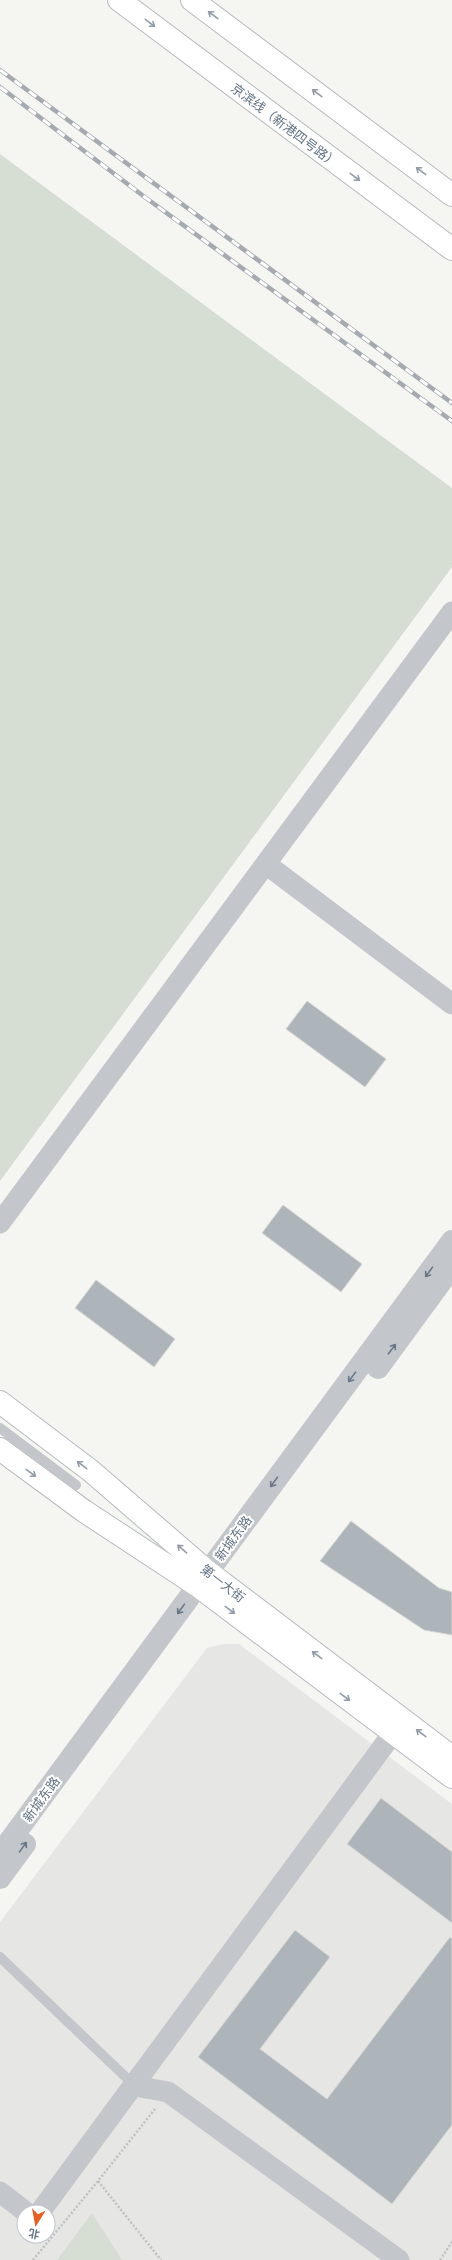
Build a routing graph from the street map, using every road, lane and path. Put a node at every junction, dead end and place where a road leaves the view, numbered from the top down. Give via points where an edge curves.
1 (119, 0) edge
2 (192, 0) edge
3 (452, 195) edge
4 (452, 249) edge
5 (452, 612) edge
6 (266, 864) junction
7 (452, 1004) edge
8 (0, 1223) edge
9 (452, 1241) edge
10 (452, 1267) edge
11 (0, 1402) edge
12 (0, 1428) edge
13 (0, 1449) edge
14 (76, 1485) dead end
15 (209, 1583) junction
16 (393, 1733) junction
17 (452, 1757) edge
18 (452, 1777) edge
19 (0, 1854) edge
20 (0, 1878) edge
21 (0, 1956) edge
22 (135, 2086) junction
23 (168, 2092) junction
24 (98, 2181) junction
25 (0, 2192) edge
26 (16, 2204) edge
27 (46, 2204) edge
28 (452, 2242) edge
29 (33, 2260) edge
30 (161, 2260) edge
31 (399, 2260) edge
32 (440, 2260) edge

1 -> 4 main road, 京滨线（新港四号路）
3 -> 2 main road
5 - 6 street
6 - 7 street
6 - 8 street
9 -> 15 street, 新城东路
15 -> 10 street, 新城东路
15 -> 11 main road, 第一大街 via 91,1471
12 - 14 lane
13 -> 15 main road, 第一大街 via 84,1511
15 -> 16 main road, 第一大街
17 -> 15 main road, 第一大街
15 -> 19 street, 新城东路
20 -> 15 street, 新城东路
16 - 18 main road, 第一大街
16 - 22 street
21 - 22 lane
22 - 23 street
22 - 27 street
23 - 24 path
23 - 31 street
24 - 29 path
24 - 30 path
25 - 26 street
28 - 32 path

